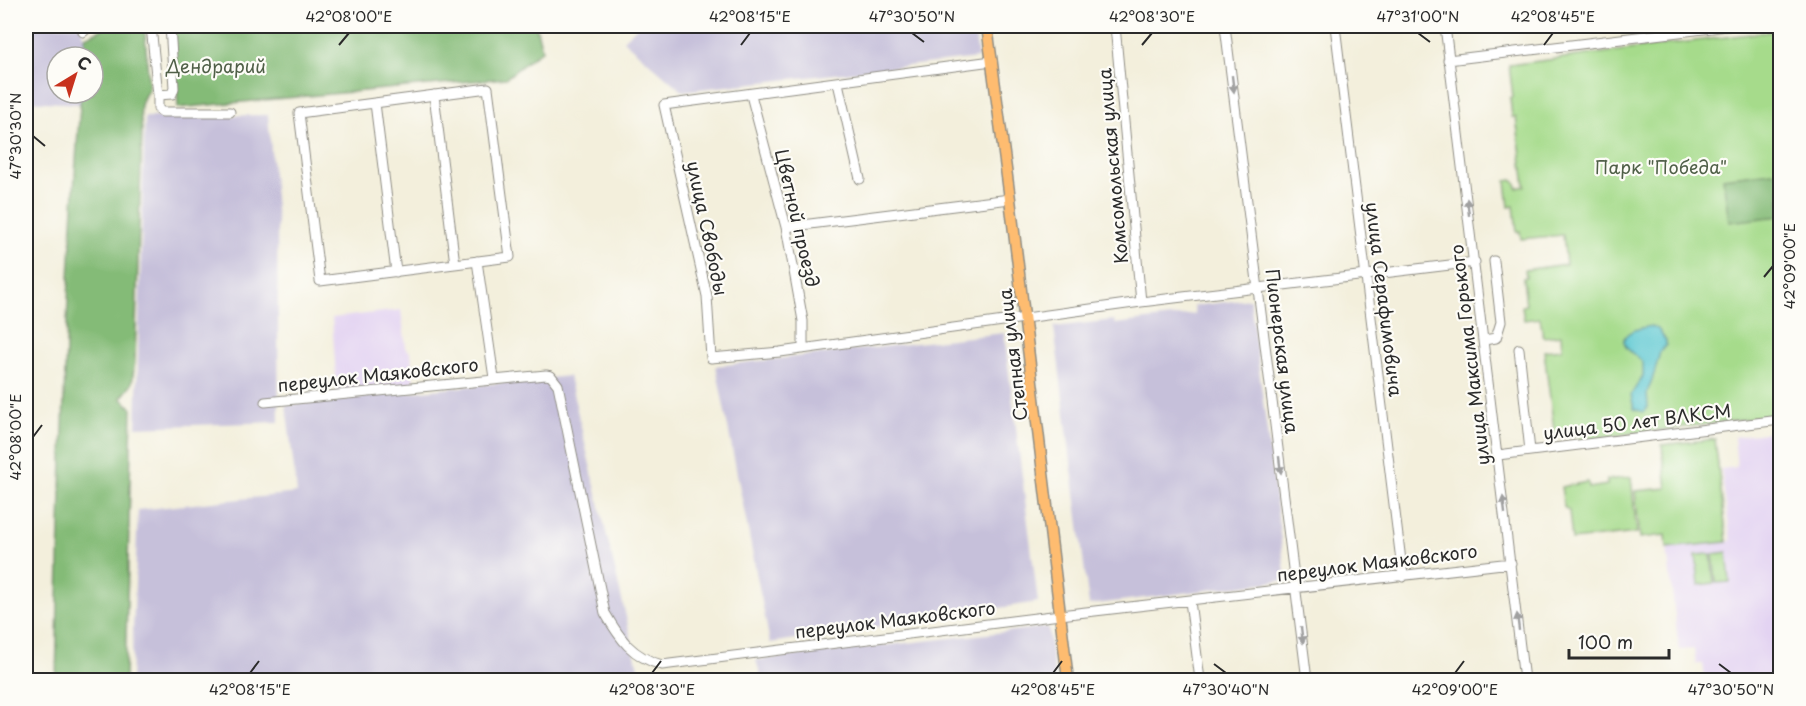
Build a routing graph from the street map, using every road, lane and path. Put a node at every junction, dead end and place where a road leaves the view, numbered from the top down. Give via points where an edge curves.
1 (151, 26) edge
2 (170, 26) edge
3 (987, 26) edge
4 (1115, 26) edge
5 (1225, 26) edge
6 (1335, 26) edge
7 (1444, 26) edge
8 (1728, 26) edge
9 (1675, 29) edge
10 (1448, 60) junction
11 (992, 61) junction
12 (838, 83) junction
13 (158, 95) junction
14 (434, 95) junction
15 (751, 95) junction
16 (375, 103) junction
17 (230, 112) dead end
18 (860, 179) dead end
19 (1010, 199) junction
20 (786, 227) junction
21 (477, 261) junction
22 (1494, 261) dead end
23 (1475, 262) junction
24 (455, 264) junction
25 (396, 272) junction
26 (1365, 275) junction
27 (1258, 288) junction
28 (1141, 302) junction
29 (1024, 318) junction
30 (1484, 340) junction
31 (803, 349) junction
32 (1519, 349) dead end
33 (494, 378) junction
34 (265, 402) dead end
35 (1780, 420) edge
36 (1530, 451) junction
37 (1498, 455) junction
38 (1511, 563) junction
39 (1403, 577) junction
40 (1296, 589) junction
41 (1190, 601) junction
42 (1060, 615) junction
43 (1068, 681) edge
44 (1200, 681) edge
45 (1307, 681) edge
46 (1524, 681) edge

1 - 13 street
2 - 13 street via 174,87 172,94
3 - 11 main road, Степная улица
4 - 28 street, Комсомольская улица
5 -> 27 street, Пионерская улица
6 - 26 street, улица Серафимовича
7 - 10 street, улица Максима Горького
8 - 9 street
9 - 10 street
23 -> 10 street, улица Максима Горького
11 - 12 street
11 - 19 main road, Степная улица
12 - 15 street
12 - 18 street
13 - 17 street via 162,112
14 - 16 street
14 - 21 street via 488,88 510,257
14 - 24 street
15 - 20 street, Цветной проезд
15 - 31 street, улица Свободы via 664,105 706,296 711,358
16 - 25 street
16 - 25 street via 299,112 320,281
19 - 20 street
19 - 29 main road, Степная улица
20 - 31 street, Цветной проезд via 803,321
21 - 24 street
21 - 33 street, переулок Маяковского
22 - 30 street via 1501,322 1496,338
23 - 26 street
23 - 30 street, улица Максима Горького
24 - 25 street
26 - 27 street
26 - 39 street, улица Серафимовича
27 - 28 street
27 -> 40 street, Пионерская улица
28 - 29 street
29 - 31 street
29 - 42 main road, Степная улица
30 - 37 street, улица Максима Горького
32 - 36 street
33 - 34 street, переулок Маяковского
33 - 42 street, переулок Маяковского via 546,375 558,385 605,613 625,645 648,661 662,665
35 - 36 street, улица 50 лет ВЛКСМ
36 - 37 street, улица 50 лет ВЛКСМ
38 -> 37 street, улица Максима Горького
38 - 39 street, переулок Маяковского
46 -> 38 street, улица Максима Горького
39 - 40 street, переулок Маяковского
40 - 41 street, переулок Маяковского
40 -> 45 street, Пионерская улица
41 - 42 street, переулок Маяковского
41 - 44 street
42 - 43 main road, Степная улица

